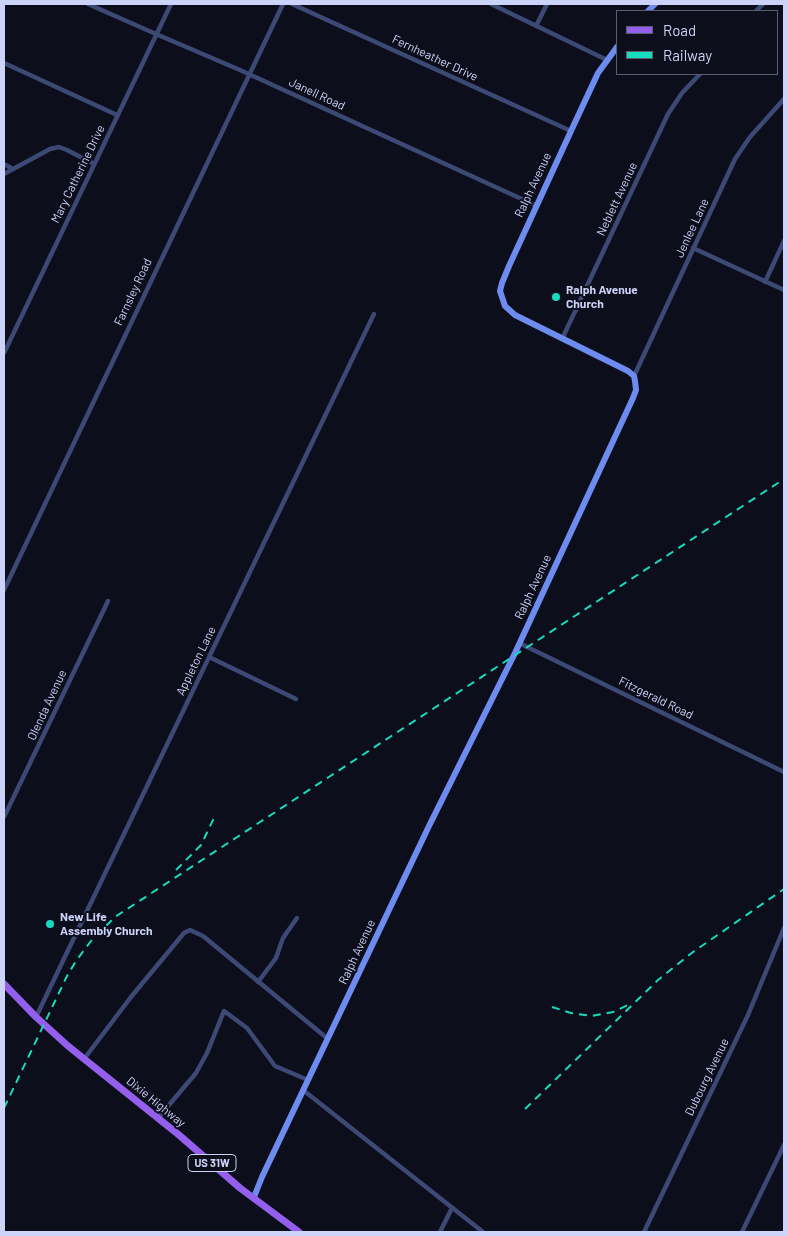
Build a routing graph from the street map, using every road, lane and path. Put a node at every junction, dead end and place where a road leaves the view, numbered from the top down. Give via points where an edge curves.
1 (88, 4) edge
2 (171, 4) edge
3 (283, 4) edge
4 (292, 4) edge
5 (491, 4) edge
6 (547, 4) edge
7 (536, 26) junction
8 (156, 34) junction
9 (616, 48) edge
10 (607, 60) junction
11 (4, 63) edge
12 (249, 73) junction
13 (699, 75) edge
14 (784, 99) edge
15 (117, 115) junction
16 (571, 131) junction
17 (4, 164) edge
18 (94, 164) junction
19 (12, 169) junction
20 (4, 174) edge
21 (537, 206) junction
22 (784, 241) edge
23 (693, 248) junction
24 (765, 282) junction
25 (784, 290) edge
26 (374, 314) dead end
27 (562, 339) junction
28 (4, 353) edge
29 (634, 376) junction
30 (4, 590) edge
31 (108, 601) dead end
32 (519, 643) junction
33 (209, 657) junction
34 (296, 699) dead end
35 (784, 772) edge
36 (4, 818) edge
37 (297, 918) dead end
38 (784, 928) edge
39 (258, 982) junction
40 (4, 984) edge
41 (36, 1018) junction
42 (328, 1039) junction
43 (84, 1059) junction
44 (308, 1080) junction
45 (303, 1090) junction
46 (158, 1118) junction
47 (784, 1145) edge
48 (254, 1198) junction
49 (452, 1208) junction
50 (299, 1232) edge
51 (440, 1232) edge
52 (483, 1232) edge
53 (644, 1232) edge
54 (742, 1232) edge

1 - 8 street, Janell Road
2 - 8 street, Mary Catherine Drive
3 - 12 street, Farnsley Road
4 - 16 street, Fernheather Drive
5 - 7 street
6 - 7 street
7 - 10 street
8 - 12 street, Janell Road
8 - 15 street, Mary Catherine Drive
9 - 10 street, Ralph Avenue
10 - 16 street, Ralph Avenue
11 - 15 street
12 - 21 street, Janell Road
12 - 30 street, Farnsley Road
13 - 27 street, Neblett Avenue via 668,114
14 - 23 street, Jenlee Lane via 735,159
15 - 18 street, Mary Catherine Drive
16 - 21 street, Ralph Avenue
17 - 19 street
18 - 19 street via 59,147
18 - 28 street, Mary Catherine Drive
19 - 20 street
21 - 27 street, Ralph Avenue via 502,283 501,297 515,315
22 - 24 street
23 - 24 street
23 - 29 street, Jenlee Lane
24 - 25 street
26 - 33 street, Appleton Lane
27 - 29 street, Ralph Avenue
29 - 32 street, Ralph Avenue via 634,398
31 - 36 street, Olenda Avenue
32 - 35 street, Fitzgerald Road
32 - 42 street, Ralph Avenue
33 - 34 street
33 - 41 street, Appleton Lane
37 - 39 street via 283,938 276,958
38 - 53 street, Dubourg Avenue via 748,1015
39 - 42 street
39 - 43 street via 203,936 192,930 184,933
40 - 41 main road, Dixie Highway / US 31W
41 - 43 main road, Dixie Highway / US 31W
42 - 44 street, Ralph Avenue
43 - 46 main road, Dixie Highway / US 31W
44 - 45 street, Ralph Avenue
44 - 46 street via 275,1066 247,1028 224,1011 196,1073
45 - 48 street, Ralph Avenue
45 - 49 street
46 - 48 main road, Dixie Highway / US 31W
47 - 54 street
48 - 50 main road, Dixie Highway / US 31W
49 - 51 street
49 - 52 street

